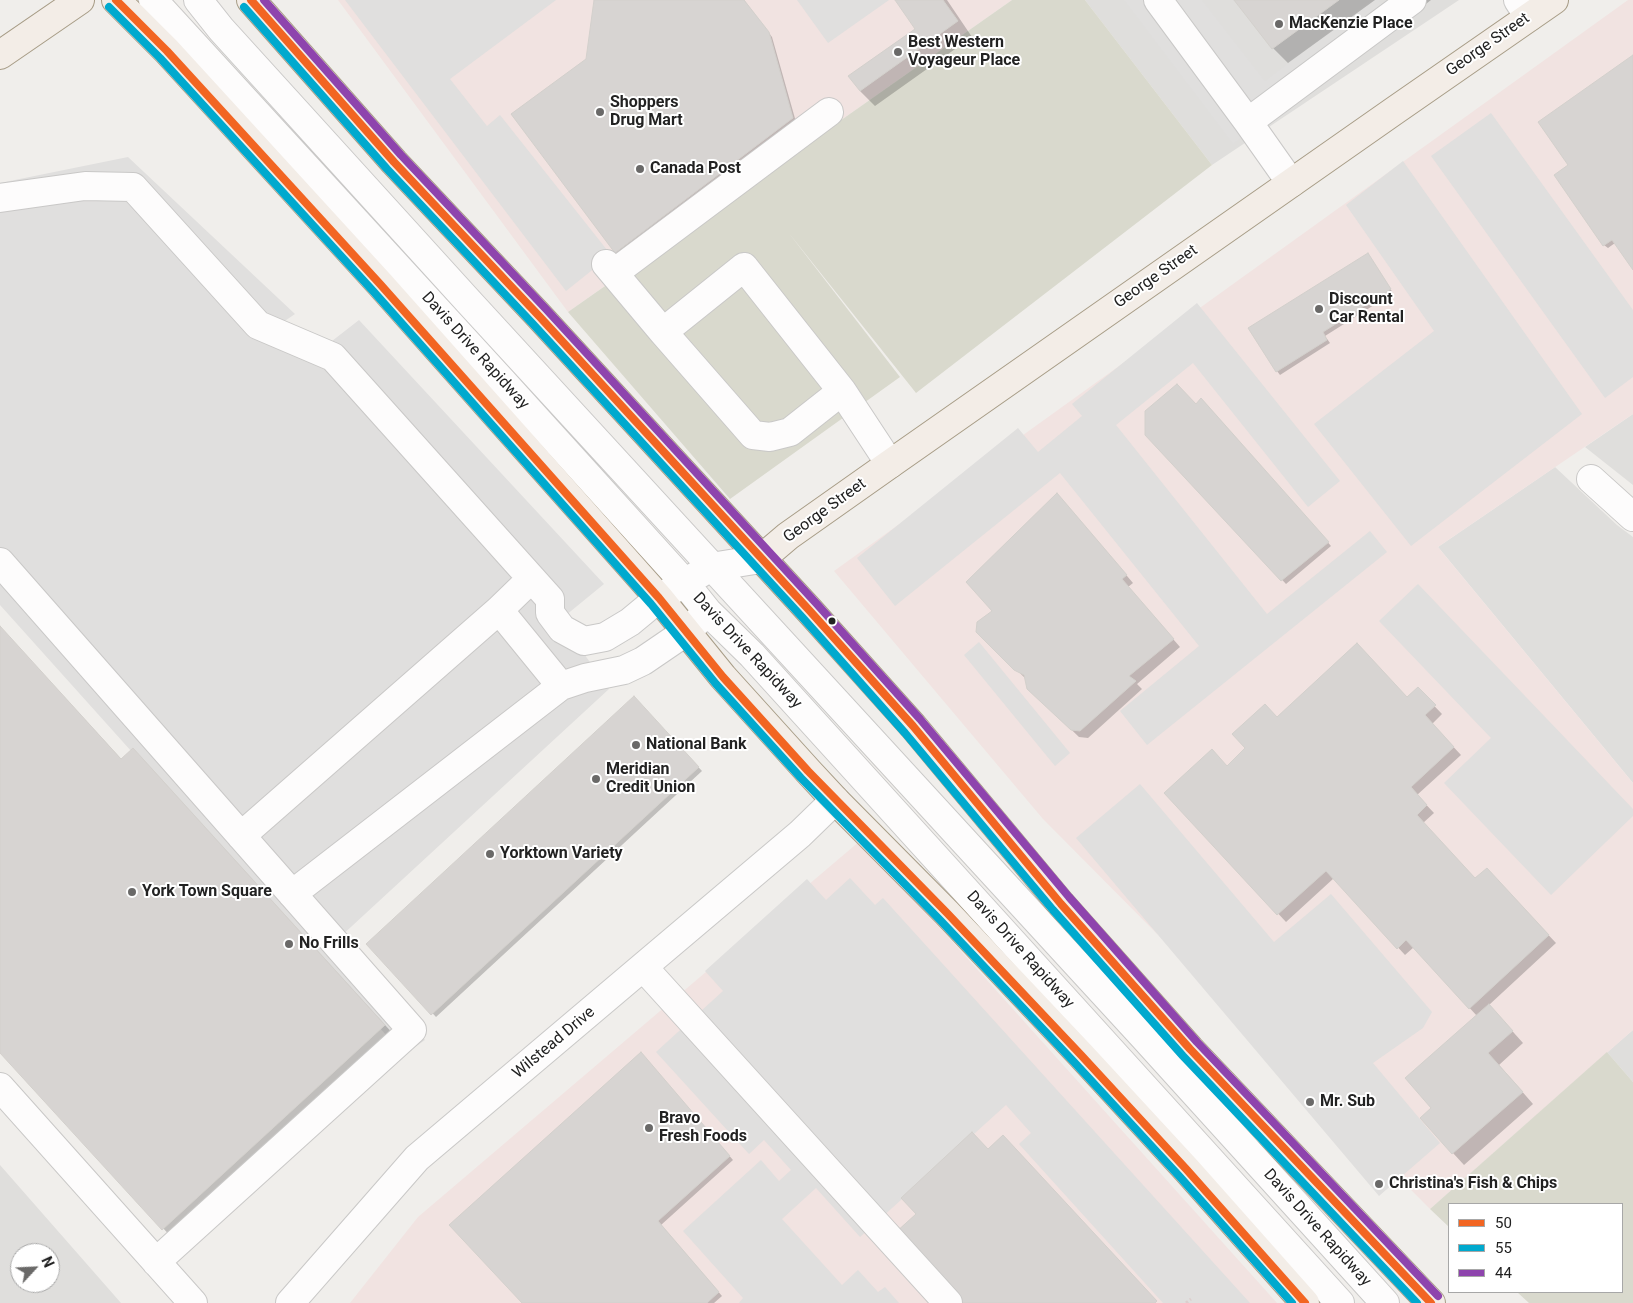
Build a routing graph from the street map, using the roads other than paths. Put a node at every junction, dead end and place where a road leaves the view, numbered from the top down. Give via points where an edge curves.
1 (80, 0) edge
2 (116, 0) edge
3 (153, 0) edge
4 (198, 0) edge
5 (251, 0) edge
6 (1158, 0) edge
7 (1412, 0) edge
8 (1554, 0) edge
9 (1524, 8) edge
10 (0, 55) edge
11 (829, 112) dead end
12 (1248, 122) junction
13 (1291, 183) junction
14 (0, 198) edge
15 (663, 332) junction
16 (842, 391) junction
17 (890, 464) junction
18 (1591, 479) dead end
19 (1633, 517) edge
20 (761, 559) junction
21 (0, 562) edge
22 (711, 567) junction
23 (531, 578) junction
24 (684, 582) junction
25 (733, 590) junction
26 (659, 598) junction
27 (499, 610) junction
28 (708, 612) junction
29 (687, 631) junction
30 (561, 686) junction
31 (835, 800) junction
32 (241, 836) junction
33 (292, 894) junction
34 (643, 967) junction
35 (0, 1087) edge
36 (156, 1262) junction
37 (193, 1303) edge
38 (290, 1303) edge
39 (948, 1303) edge
40 (1304, 1303) edge
41 (1340, 1303) edge
42 (1385, 1303) edge
43 (1431, 1303) edge

1 - 10 main road
2 - 26 main road via 167,51 380,284
3 - 24 street, Davis Drive Rapidway
4 - 22 street, Davis Drive Rapidway
5 - 20 main road via 394,162
6 - 12 street
7 - 12 street
8 - 9 main road, George Street
9 - 13 main road, George Street
11 - 15 street via 610,269
12 - 13 street
13 - 17 main road, George Street
14 - 23 street via 85,186 133,187 258,325 333,357
15 - 16 street via 753,435 770,437 790,432
15 - 16 street via 744,267
16 - 17 street
17 - 20 main road, George Street via 788,536
18 - 19 street
20 - 22 street
20 - 25 street
20 - 43 main road via 913,726 1061,904 1190,1049
21 - 32 street
22 - 24 street
22 - 25 street, Davis Drive Rapidway
23 - 26 street via 550,599 550,612 562,629 584,641 605,636 630,622
23 - 27 street
24 - 26 street
24 - 28 street, Davis Drive Rapidway
25 - 28 street
25 - 42 street, Davis Drive Rapidway
26 - 29 main road
27 - 30 street
27 - 32 street
28 - 29 street
28 - 41 street, Davis Drive Rapidway via 752,655
29 - 30 street via 624,670
29 - 31 main road via 723,677
30 - 33 street
31 - 34 street, Wilstead Drive via 800,834
31 - 40 main road via 948,913 1081,1055
32 - 33 street
33 - 36 street via 412,1030
34 - 38 street, Wilstead Drive via 417,1158
34 - 39 street
35 - 36 street
36 - 37 street

